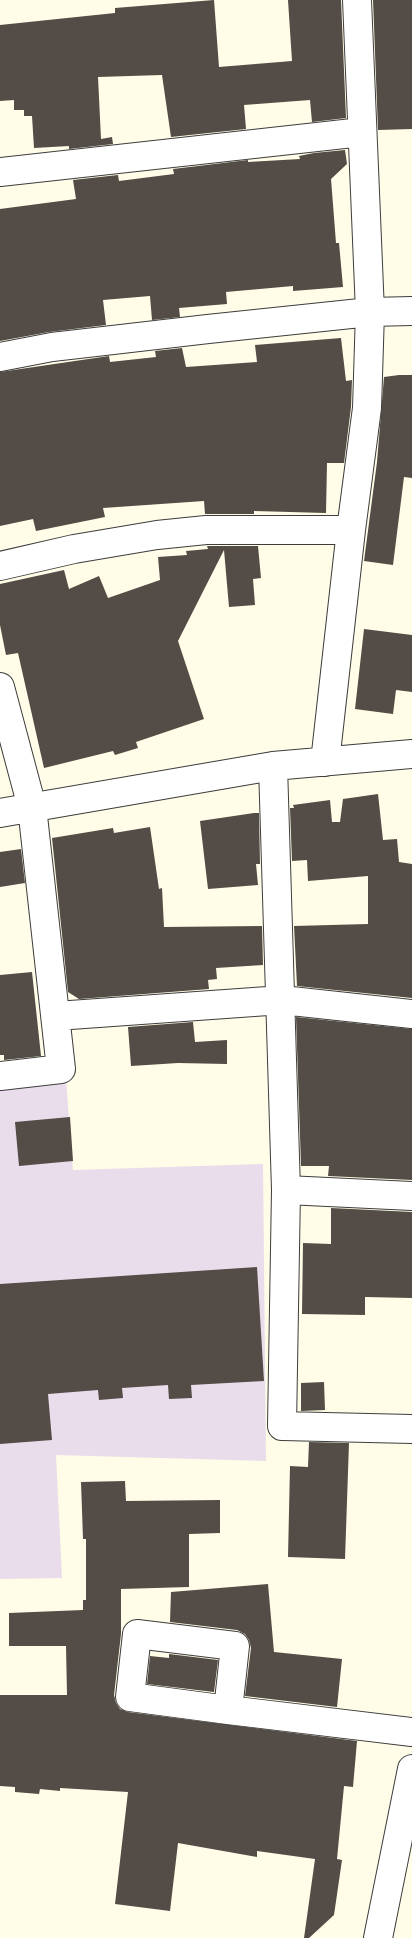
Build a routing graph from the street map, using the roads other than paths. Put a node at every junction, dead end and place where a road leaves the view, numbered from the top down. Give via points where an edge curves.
1 (357, 0) edge
2 (362, 132) junction
3 (0, 172) edge
4 (412, 311) edge
5 (370, 312) junction
6 (0, 356) edge
7 (351, 530) junction
8 (0, 566) edge
9 (0, 687) edge
10 (412, 754) edge
11 (325, 762) junction
12 (273, 766) junction
13 (32, 807) junction
14 (0, 813) edge
15 (282, 1000) junction
16 (412, 1014) edge
17 (56, 1016) junction
18 (0, 1076) edge
19 (286, 1190) junction
20 (412, 1196) edge
21 (412, 1428) edge
22 (228, 1710) dead end
23 (412, 1732) edge
24 (412, 1769) edge
25 (378, 1938) edge

1 - 2 street
2 - 3 street
2 - 5 street
4 - 5 street
5 - 6 street via 62,346
5 - 7 street via 367,408
7 - 8 street via 206,530 167,534 74,549
7 - 11 street
9 - 13 street
10 - 11 street
11 - 12 street
12 - 13 street
12 - 15 street
13 - 14 street
13 - 17 street
15 - 16 street
15 - 17 street
15 - 19 street
17 - 18 street via 61,1069
19 - 20 street
19 - 21 street via 282,1426
22 - 23 street
24 - 25 street

